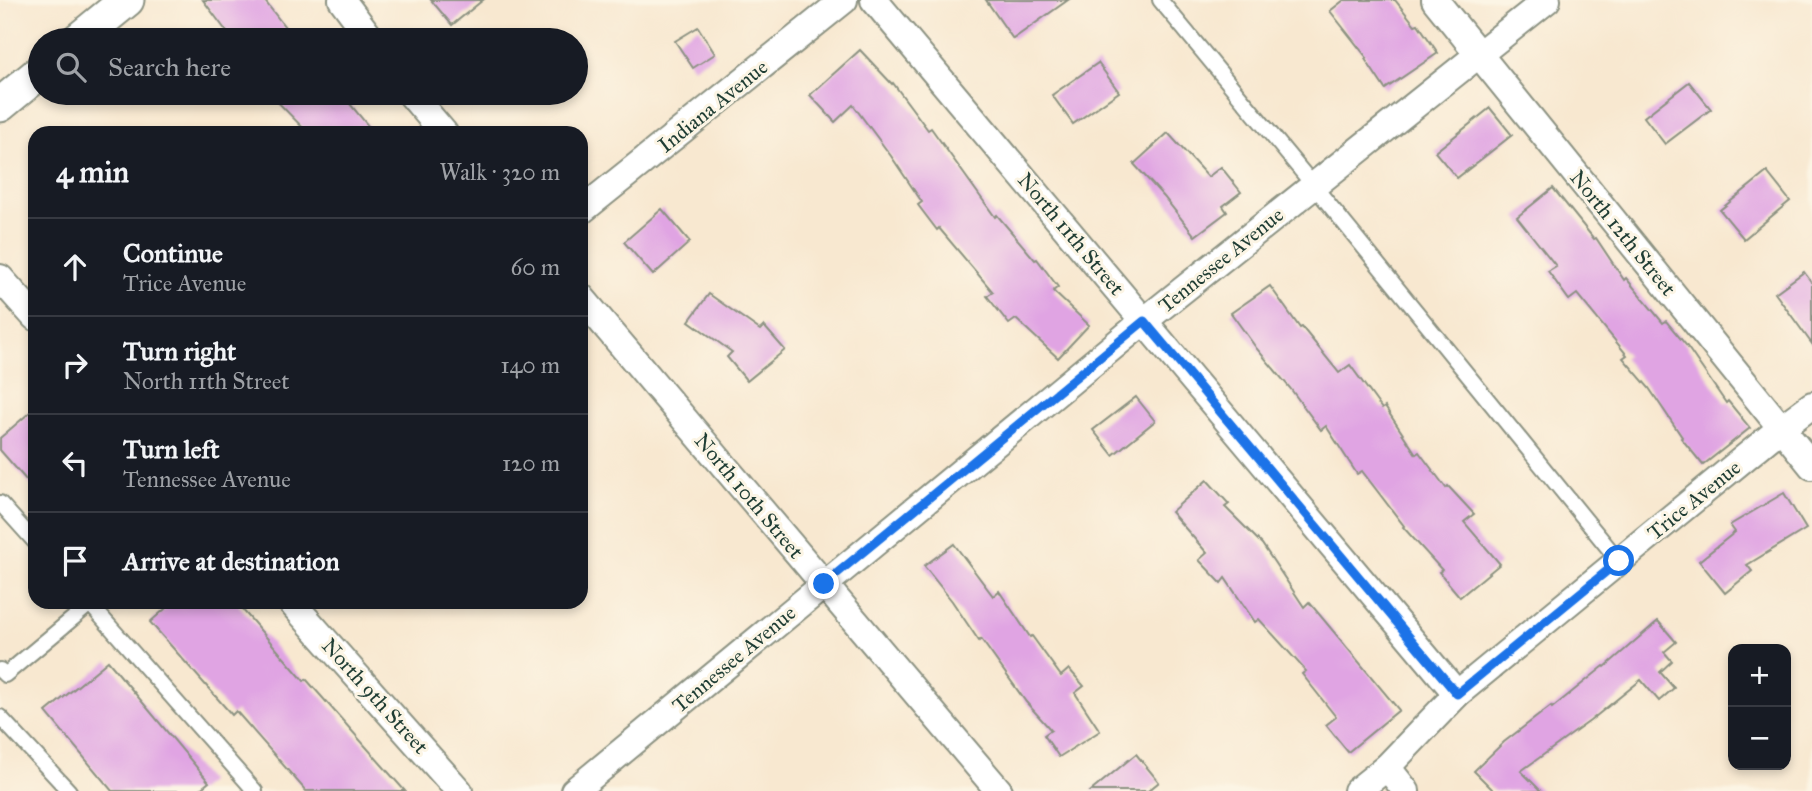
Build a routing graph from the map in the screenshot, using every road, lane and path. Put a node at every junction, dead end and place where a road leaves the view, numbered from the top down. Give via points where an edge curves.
1 (127, 0) edge
2 (342, 0) edge
3 (844, 0) edge
4 (874, 0) edge
5 (1160, 0) edge
6 (1435, 0) edge
7 (1548, 0) edge
8 (93, 28) edge
9 (363, 28) edge
10 (1479, 54) junction
11 (28, 82) edge
12 (0, 105) edge
13 (420, 105) edge
14 (438, 126) edge
15 (1314, 186) junction
16 (588, 205) edge
17 (0, 278) edge
18 (588, 305) edge
19 (28, 309) edge
20 (1144, 321) junction
21 (1812, 405) edge
22 (1782, 428) junction
23 (1812, 466) edge
24 (0, 503) edge
25 (28, 534) edge
26 (1619, 561) junction
27 (824, 584) junction
28 (84, 609) edge
29 (96, 609) edge
30 (296, 609) edge
31 (2, 677) edge
32 (1457, 694) junction
33 (0, 717) edge
34 (1387, 766) junction
35 (69, 791) edge
36 (255, 791) edge
37 (459, 791) edge
38 (574, 791) edge
39 (999, 791) edge
40 (1357, 791) edge
41 (1406, 791) edge

1 - 8 street
2 - 9 street
3 - 16 street, Indiana Avenue
4 - 20 street, North 11th Street
5 - 15 lane
6 - 10 street, North 12th Street
7 - 10 street, Tennessee Avenue
10 - 15 street, Tennessee Avenue
10 - 22 street, North 12th Street
11 - 12 street
13 - 14 street
15 - 20 street, Tennessee Avenue
15 - 26 lane
17 - 19 street
18 - 27 street, North 10th Street
20 - 27 street, Tennessee Avenue
20 - 32 street, North 11th Street
21 - 22 street, Trice Avenue
22 - 23 street, North 12th Street
22 - 26 street, Trice Avenue
24 - 25 lane
26 - 32 street, Trice Avenue
27 - 38 street, Tennessee Avenue
27 - 39 street, North 10th Street
28 - 31 lane
29 - 36 lane
30 - 37 street, North 9th Street
32 - 34 street, Trice Avenue
33 - 35 lane
34 - 40 street, Trice Avenue
34 - 41 street

